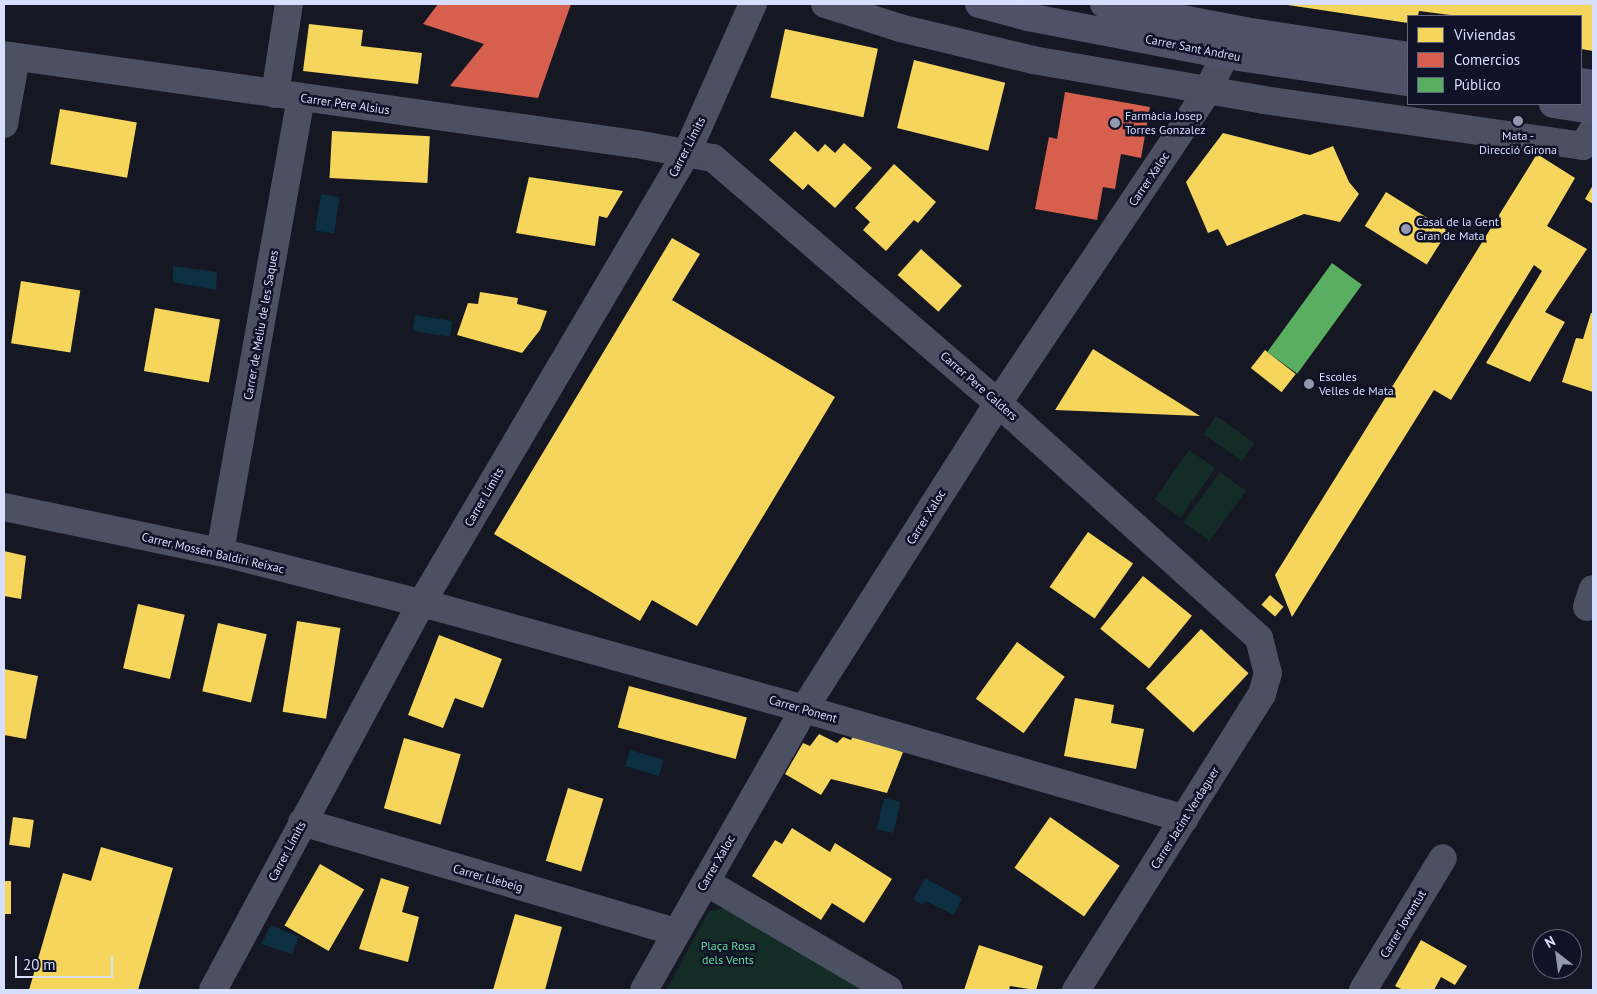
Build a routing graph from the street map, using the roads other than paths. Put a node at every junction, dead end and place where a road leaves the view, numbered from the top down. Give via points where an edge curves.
1 (289, 4) edge
2 (753, 4) edge
3 (825, 4) edge
4 (979, 4) edge
5 (1104, 4) edge
6 (1400, 54) edge
7 (1225, 55) junction
8 (10, 56) edge
9 (1407, 82) edge
10 (1208, 90) junction
11 (288, 96) junction
12 (1560, 105) edge
13 (1593, 110) edge
14 (4, 124) edge
15 (1588, 138) edge
16 (687, 152) junction
17 (998, 403) junction
18 (4, 507) edge
19 (220, 552) junction
20 (421, 604) junction
21 (1259, 638) joint
22 (804, 709) junction
23 (1184, 819) junction
24 (302, 822) junction
25 (1443, 858) dead end
26 (706, 882) junction
27 (675, 932) junction
28 (213, 990) edge
29 (644, 990) edge
30 (889, 990) edge
31 (1076, 990) edge
32 (1363, 990) edge

1 - 11 street, Carrer de Meliu de les Saques
2 - 16 street, Carrer Límits
3 - 10 street via 900,28 1033,60
4 - 7 main road, Carrer Sant Andreu via 1028,17
5 - 6 main road via 1246,31
6 - 7 street via 1348,60 1243,43
7 - 9 main road, Carrer Sant Andreu
7 - 10 street, Carrer Xaloc
8 - 11 street, Carrer Pere Alsius
8 - 14 street
10 - 15 street
10 - 17 street, Carrer Xaloc
11 - 16 street, Carrer Pere Alsius
11 - 19 street, Carrer de Meliu de les Saques
12 - 13 main road
16 - 17 street, Carrer Pere Calders via 713,158
16 - 20 street, Carrer Límits
17 - 21 street, Carrer Pere Calders
17 - 22 street, Carrer Xaloc
18 - 19 street, Carrer Mossèn Baldiri Reixac
19 - 20 street, Carrer Mossèn Baldiri Reixac
20 - 22 street, Carrer Ponent
20 - 24 street, Carrer Límits
21 - 23 street, Carrer Jacint Verdaguer via 1268,673 1262,694
22 - 23 street, Carrer Ponent
22 - 26 street, Carrer Xaloc
23 - 31 street, Carrer Jacint Verdaguer
24 - 27 street, Carrer Llebeig
24 - 28 street, Carrer Límits
25 - 32 street, Carrer Joventut
26 - 27 street, Carrer Xaloc
26 - 30 street
27 - 29 street, Carrer Xaloc

